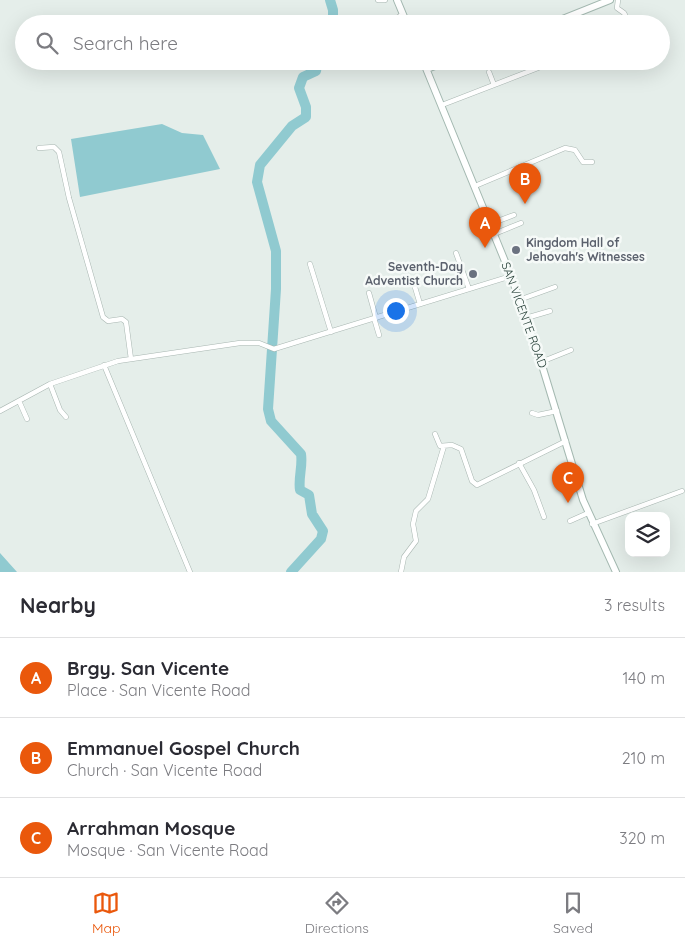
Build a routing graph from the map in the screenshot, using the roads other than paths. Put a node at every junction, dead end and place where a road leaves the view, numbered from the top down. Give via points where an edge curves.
1 (378, 0) edge
2 (385, 0) edge
3 (397, 0) edge
4 (610, 0) edge
5 (618, 0) edge
6 (595, 2) edge
7 (403, 14) edge
8 (568, 15) edge
9 (625, 15) edge
10 (426, 70) edge
11 (533, 70) edge
12 (489, 72) dead end
13 (494, 85) junction
14 (442, 104) junction
15 (39, 148) dead end
16 (592, 162) dead end
17 (475, 186) junction
18 (514, 215) dead end
19 (521, 223) dead end
20 (490, 224) junction
21 (494, 234) junction
22 (456, 253) dead end
23 (310, 264) dead end
24 (511, 276) junction
25 (414, 284) dead end
26 (555, 287) dead end
27 (469, 289) junction
28 (369, 293) dead end
29 (519, 300) junction
30 (420, 304) junction
31 (550, 312) dead end
32 (375, 318) junction
33 (526, 318) junction
34 (331, 332) junction
35 (379, 335) dead end
36 (571, 350) dead end
37 (131, 359) junction
38 (541, 362) junction
39 (104, 365) junction
40 (50, 384) junction
41 (18, 401) junction
42 (0, 411) edge
43 (557, 411) junction
44 (532, 413) dead end
45 (66, 417) dead end
46 (27, 419) dead end
47 (435, 434) dead end
48 (566, 441) junction
49 (444, 446) junction
50 (520, 463) junction
51 (682, 491) dead end
52 (588, 513) junction
53 (544, 517) dead end
54 (570, 521) dead end
55 (592, 524) junction
56 (190, 572) edge
57 (401, 572) edge
58 (616, 572) edge

1 - 2 street
3 - 7 street
4 - 6 street
5 - 9 street via 617,8
6 - 8 street
10 - 14 street, SAN VICENTE ROAD
11 - 13 street
12 - 13 street
13 - 14 street
14 - 17 street, SAN VICENTE ROAD
15 - 37 street via 54,147 59,152 103,317 108,321 122,319 126,322
16 - 17 street via 583,162 575,150 565,148
17 - 20 street, SAN VICENTE ROAD
18 - 20 street
19 - 21 street
20 - 21 street, SAN VICENTE ROAD
21 - 24 street, SAN VICENTE ROAD
22 - 27 street
23 - 34 street
24 - 27 street
24 - 29 street, SAN VICENTE ROAD
25 - 30 street
26 - 29 street
27 - 30 street
28 - 32 street
29 - 33 street, SAN VICENTE ROAD
30 - 32 street
31 - 33 street
32 - 34 street
32 - 35 street
33 - 38 street, SAN VICENTE ROAD
34 - 37 street via 274,349 259,343 240,343
36 - 38 street
37 - 39 street
38 - 43 street, SAN VICENTE ROAD
39 - 40 street
39 - 56 street
40 - 41 street
40 - 45 street
41 - 42 street
41 - 46 street
43 - 44 street via 539,415
43 - 48 street, SAN VICENTE ROAD
47 - 49 street via 438,444
48 - 50 street
48 - 52 street, SAN VICENTE ROAD
49 - 50 street via 452,444 461,449 472,481 477,485
49 - 57 street via 428,499 416,511 413,524 416,541 404,557
50 - 53 street
51 - 55 street
52 - 54 street
52 - 55 street, SAN VICENTE ROAD
55 - 58 street, SAN VICENTE ROAD

